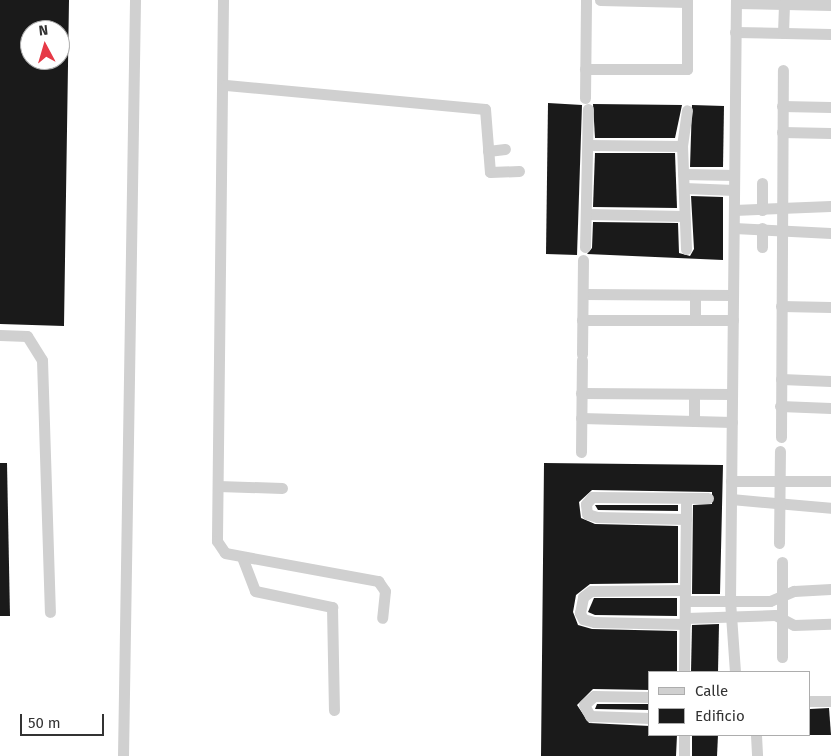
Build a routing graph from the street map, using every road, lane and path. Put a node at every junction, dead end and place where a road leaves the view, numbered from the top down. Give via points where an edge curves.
1 (135, 0) edge
2 (586, 0) edge
3 (600, 0) edge
4 (687, 1) edge
5 (222, 2) edge
6 (736, 2) edge
7 (784, 4) junction
8 (831, 4) edge
9 (735, 32) junction
10 (783, 33) junction
11 (831, 34) edge
12 (585, 69) junction
13 (783, 70) dead end
14 (226, 85) junction
15 (585, 98) dead end
16 (782, 106) junction
17 (831, 107) edge
18 (588, 109) dead end
19 (687, 110) dead end
20 (782, 132) junction
21 (831, 133) edge
22 (588, 145) junction
23 (682, 146) junction
24 (505, 149) dead end
25 (488, 151) junction
26 (519, 171) dead end
27 (683, 174) junction
28 (734, 175) junction
29 (762, 183) dead end
30 (684, 188) junction
31 (734, 190) junction
32 (831, 206) edge
33 (734, 210) junction
34 (762, 210) junction
35 (782, 211) junction
36 (586, 214) junction
37 (683, 216) junction
38 (734, 228) junction
39 (762, 228) junction
40 (782, 229) junction
41 (831, 233) edge
42 (585, 247) dead end
43 (762, 247) dead end
44 (686, 249) dead end
45 (583, 260) dead end
46 (583, 294) junction
47 (695, 295) junction
48 (733, 295) junction
49 (781, 306) junction
50 (831, 307) edge
51 (582, 320) junction
52 (695, 320) junction
53 (733, 320) junction
54 (0, 336) edge
55 (780, 379) junction
56 (831, 381) edge
57 (581, 393) junction
58 (694, 394) junction
59 (732, 394) junction
60 (780, 406) junction
61 (831, 408) edge
62 (581, 418) junction
63 (694, 421) junction
64 (732, 422) junction
65 (781, 437) dead end
66 (780, 451) dead end
67 (580, 452) dead end
68 (731, 481) junction
69 (780, 481) junction
70 (831, 481) edge
71 (218, 486) junction
72 (282, 488) dead end
73 (686, 498) junction
74 (708, 498) dead end
75 (731, 499) junction
76 (780, 500) junction
77 (831, 508) edge
78 (686, 519) junction
79 (779, 543) dead end
80 (242, 557) junction
81 (782, 562) dead end
82 (831, 589) edge
83 (685, 596) junction
84 (783, 596) junction
85 (730, 601) junction
86 (50, 612) dead end
87 (782, 616) junction
88 (382, 618) dead end
89 (730, 618) junction
90 (685, 621) junction
91 (831, 624) edge
92 (730, 654) junction
93 (782, 658) dead end
94 (684, 671) edge
95 (726, 671) edge
96 (734, 671) edge
97 (648, 696) edge
98 (811, 701) edge
99 (831, 701) edge
100 (334, 710) dead end
101 (648, 718) edge
102 (684, 736) edge
103 (756, 736) edge
104 (123, 756) edge
105 (684, 756) edge
106 (757, 756) edge

1 - 104 street
2 - 12 street
3 - 4 street
4 - 12 street via 687,70
5 - 14 street
6 - 7 street
6 - 9 street
7 - 8 street
7 - 10 street
9 - 10 street
9 - 28 street
10 - 11 street
12 - 15 street
13 - 16 street
14 - 25 street via 485,109
14 - 71 street
16 - 17 street
16 - 20 street
18 - 22 street
19 - 23 street
20 - 21 street
20 - 35 street
22 - 23 street
22 - 36 street
23 - 27 street
24 - 25 street
25 - 26 street via 490,172
27 - 28 street
27 - 30 street
28 - 31 street
29 - 34 street
30 - 31 street
30 - 37 street
31 - 33 street
32 - 35 street
33 - 34 street
33 - 38 street
34 - 35 street
35 - 40 street
36 - 37 street
36 - 42 street
37 - 44 street
38 - 39 street
38 - 48 street
39 - 40 street
39 - 43 street
40 - 41 street via 794,234
40 - 49 street
45 - 46 street
46 - 47 street
46 - 51 street
47 - 48 street
47 - 52 street
48 - 53 street
49 - 50 street
49 - 55 street
51 - 52 street
51 - 57 street
52 - 53 street
53 - 59 street
54 - 86 street via 27,336 42,360
55 - 56 street
55 - 60 street
57 - 58 street
57 - 62 street
58 - 59 street
58 - 63 street
59 - 64 street
60 - 61 street
60 - 65 street
62 - 63 street
62 - 67 street
63 - 64 street
64 - 68 street
66 - 69 street
68 - 69 street
68 - 75 street
69 - 70 street
69 - 76 street
71 - 72 street
71 - 80 street via 219,547
73 - 74 street
73 - 78 street
73 - 78 street via 592,497 585,510 597,517
75 - 76 street
75 - 85 street
76 - 77 street via 796,508
76 - 79 street
78 - 83 street
80 - 88 street via 378,581 385,591
80 - 100 street via 255,591 332,607
81 - 84 street
82 - 84 street via 794,591
83 - 85 street
83 - 90 street
83 - 90 street via 591,591 583,597 580,613 583,619 594,622
84 - 85 street via 770,601
84 - 87 street
85 - 89 street
87 - 89 street
87 - 91 street via 794,625
87 - 93 street
89 - 90 street
89 - 92 street
90 - 94 street
92 - 95 street
92 - 96 street
97 - 101 street via 589,697 584,705 590,716
98 - 99 street
102 - 105 street
103 - 106 street

